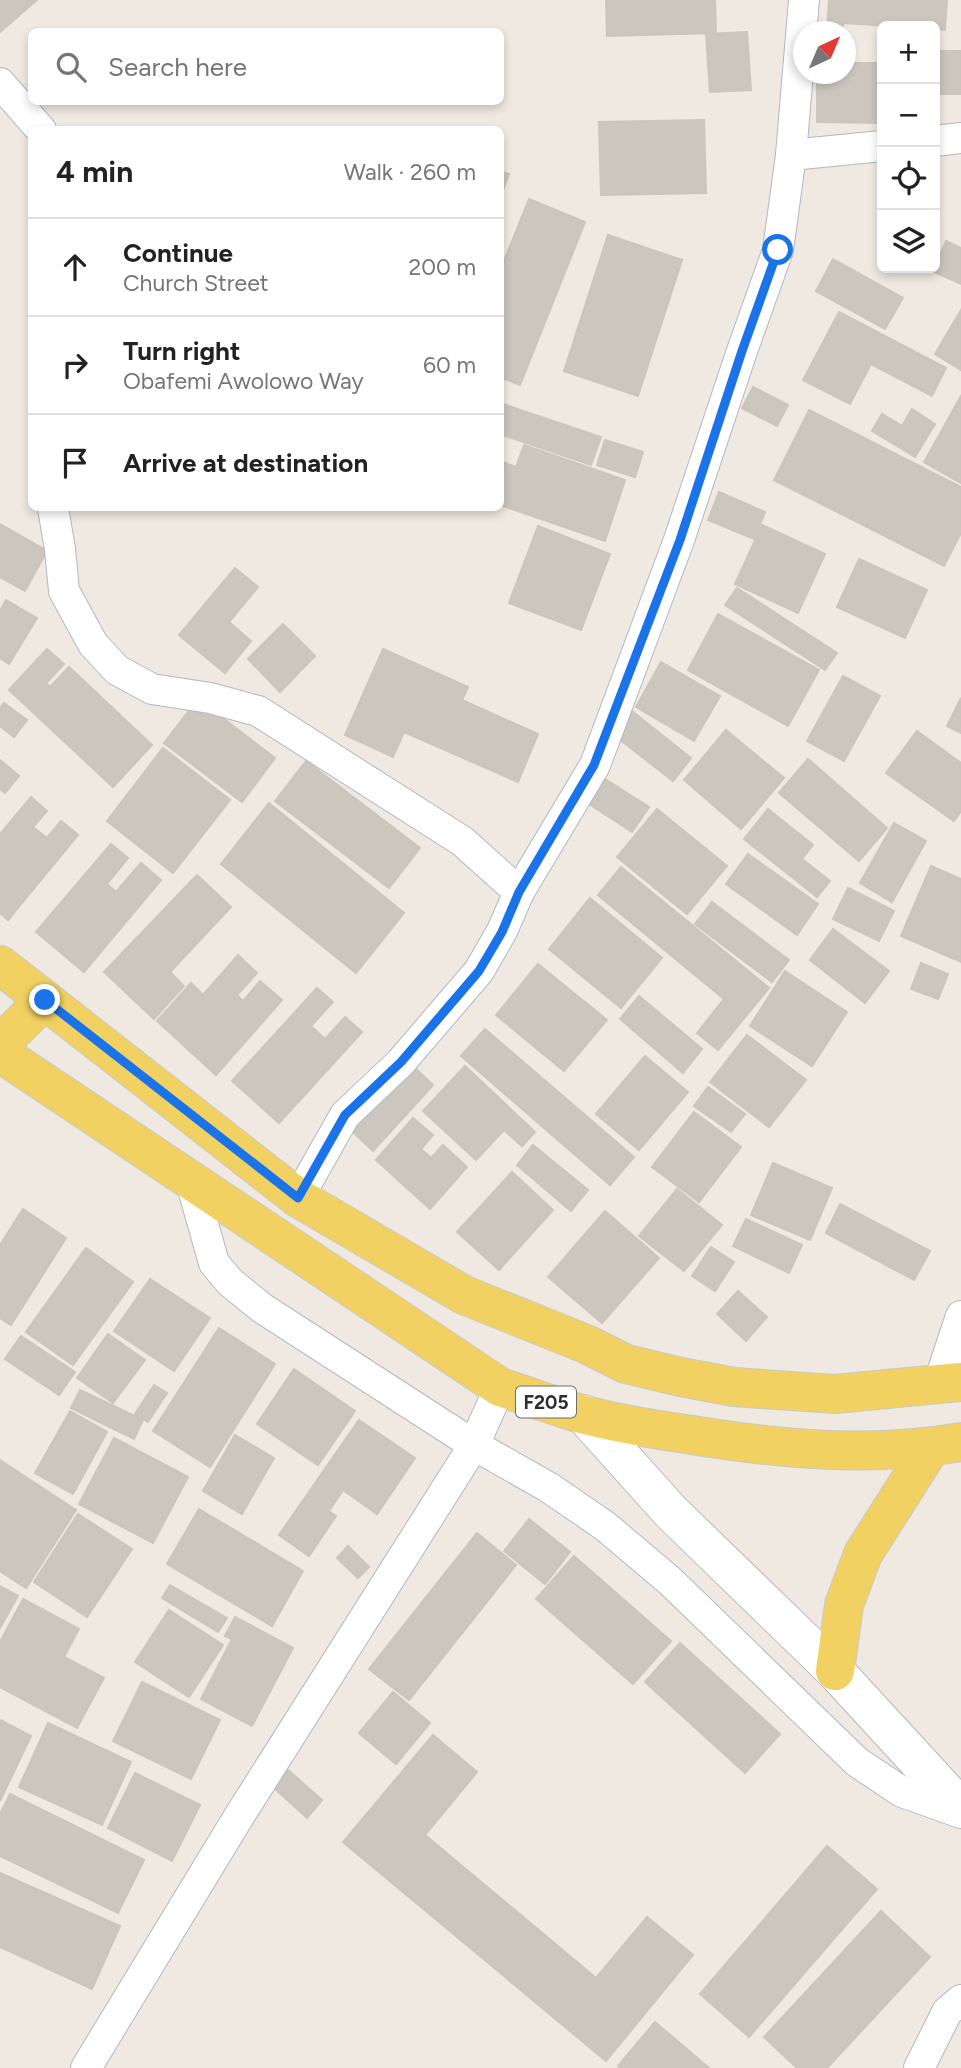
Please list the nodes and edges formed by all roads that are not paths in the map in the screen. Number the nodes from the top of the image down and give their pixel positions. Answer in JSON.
{"nodes":[{"id":1,"x":804,"y":0,"type":"edge"},
{"id":2,"x":0,"y":83,"type":"edge"},
{"id":3,"x":38,"y":126,"type":"edge"},
{"id":4,"x":961,"y":138,"type":"edge"},
{"id":5,"x":940,"y":140,"type":"edge"},
{"id":6,"x":877,"y":146,"type":"edge"},
{"id":7,"x":791,"y":155,"type":"junction"},
{"id":8,"x":54,"y":511,"type":"edge"},
{"id":9,"x":519,"y":892,"type":"junction"},
{"id":10,"x":0,"y":965,"type":"edge"},
{"id":11,"x":45,"y":1000,"type":"junction"},
{"id":12,"x":0,"y":1044,"type":"edge"},
{"id":13,"x":0,"y":1053,"type":"edge"},
{"id":14,"x":191,"y":1182,"type":"junction"},
{"id":15,"x":298,"y":1198,"type":"junction"},
{"id":16,"x":961,"y":1316,"type":"edge"},
{"id":17,"x":949,"y":1384,"type":"edge"},
{"id":18,"x":500,"y":1387,"type":"junction"},
{"id":19,"x":583,"y":1414,"type":"junction"},
{"id":20,"x":474,"y":1445,"type":"junction"},
{"id":21,"x":946,"y":1445,"type":"edge"},
{"id":22,"x":835,"y":1671,"type":"junction"},
{"id":23,"x":961,"y":1810,"type":"edge"},
{"id":24,"x":961,"y":2000,"type":"edge"},
{"id":25,"x":86,"y":2068,"type":"edge"},
{"id":26,"x":919,"y":2068,"type":"edge"}],
"edges":[{"from":1,"to":7,"type":"street"},
{"from":2,"to":3,"type":"street"},
{"from":4,"to":5,"type":"street"},
{"from":6,"to":7,"type":"street"},
{"from":7,"to":9,"type":"street"},
{"from":8,"to":9,"type":"street"},
{"from":9,"to":15,"type":"street"},
{"from":10,"to":11,"type":"main road"},
{"from":11,"to":12,"type":"main road"},
{"from":11,"to":15,"type":"main road"},
{"from":13,"to":14,"type":"main road","number":"F205"},
{"from":14,"to":18,"type":"main road","number":"F205"},
{"from":14,"to":20,"type":"street"},
{"from":15,"to":17,"type":"main road"},
{"from":16,"to":17,"type":"street"},
{"from":18,"to":19,"type":"main road","number":"F205"},
{"from":18,"to":20,"type":"street"},
{"from":19,"to":21,"type":"main road","number":"F205"},
{"from":19,"to":22,"type":"main road"},
{"from":20,"to":23,"type":"street"},
{"from":20,"to":25,"type":"street"},
{"from":21,"to":22,"type":"main road"},
{"from":22,"to":23,"type":"main road"},
{"from":24,"to":26,"type":"street"}]}
